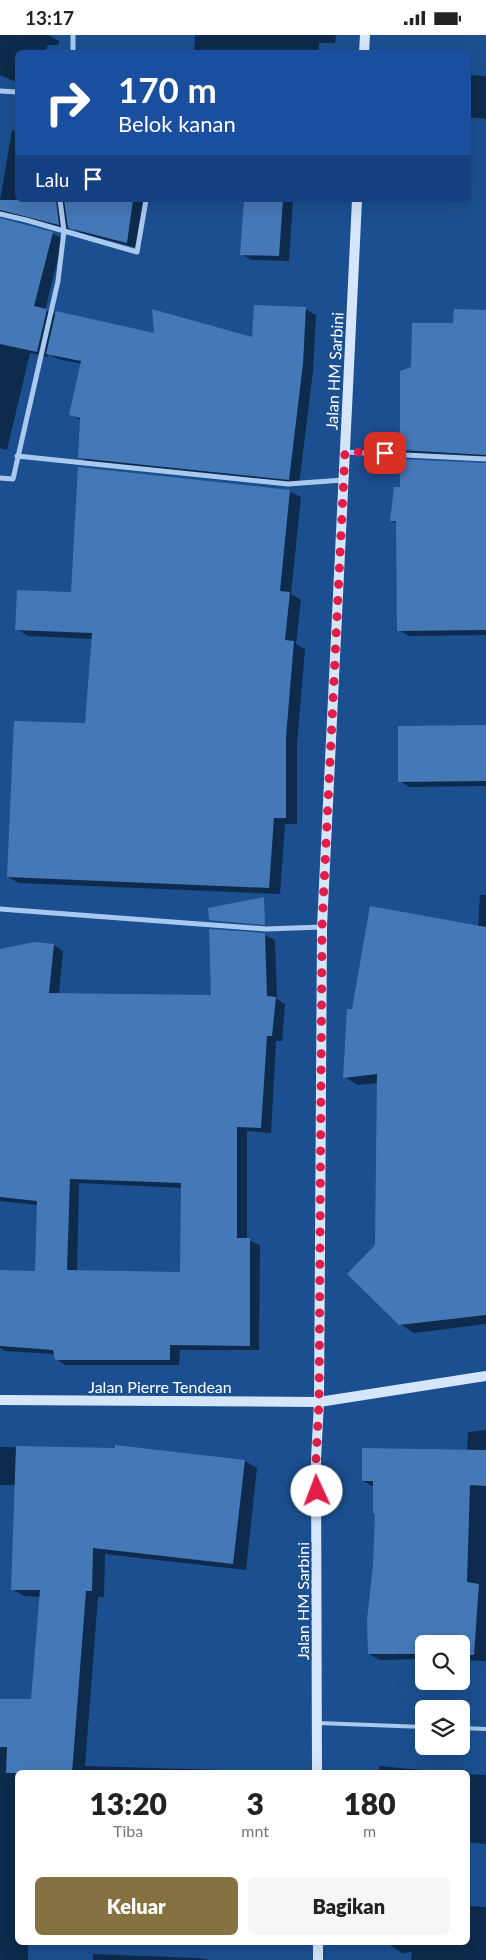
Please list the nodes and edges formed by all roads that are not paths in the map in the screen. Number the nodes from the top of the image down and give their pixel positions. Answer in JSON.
{"nodes":[{"id":1,"x":73,"y":35,"type":"edge"},
{"id":2,"x":365,"y":35,"type":"edge"},
{"id":3,"x":73,"y":50,"type":"edge"},
{"id":4,"x":364,"y":50,"type":"edge"},
{"id":5,"x":0,"y":91,"type":"edge"},
{"id":6,"x":15,"y":92,"type":"edge"},
{"id":7,"x":60,"y":202,"type":"edge"},
{"id":8,"x":146,"y":202,"type":"edge"},
{"id":9,"x":357,"y":202,"type":"edge"},
{"id":10,"x":0,"y":214,"type":"edge"},
{"id":11,"x":64,"y":231,"type":"junction"},
{"id":12,"x":345,"y":452,"type":"junction"},
{"id":13,"x":17,"y":456,"type":"junction"},
{"id":14,"x":486,"y":459,"type":"edge"},
{"id":15,"x":0,"y":477,"type":"edge"},
{"id":16,"x":343,"y":480,"type":"junction"},
{"id":17,"x":0,"y":909,"type":"edge"},
{"id":18,"x":322,"y":927,"type":"junction"},
{"id":19,"x":486,"y":1376,"type":"edge"},
{"id":20,"x":0,"y":1400,"type":"edge"},
{"id":21,"x":319,"y":1402,"type":"junction"},
{"id":22,"x":318,"y":1723,"type":"junction"},
{"id":23,"x":415,"y":1727,"type":"edge"},
{"id":24,"x":470,"y":1728,"type":"edge"},
{"id":25,"x":486,"y":1729,"type":"edge"},
{"id":26,"x":317,"y":1770,"type":"edge"},
{"id":27,"x":318,"y":1945,"type":"edge"},
{"id":28,"x":318,"y":1960,"type":"edge"}],
"edges":[{"from":1,"to":3,"type":"street"},
{"from":2,"to":4,"type":"main road"},
{"from":5,"to":6,"type":"street"},
{"from":7,"to":11,"type":"street"},
{"from":8,"to":11,"type":"street"},
{"from":9,"to":12,"type":"main road","name":"Jalan HM Sarbini"},
{"from":10,"to":11,"type":"street"},
{"from":11,"to":13,"type":"street"},
{"from":12,"to":14,"type":"street"},
{"from":12,"to":16,"type":"main road","name":"Jalan HM Sarbini"},
{"from":13,"to":15,"type":"street"},
{"from":13,"to":16,"type":"street"},
{"from":16,"to":18,"type":"main road","name":"Jalan HM Sarbini"},
{"from":17,"to":18,"type":"street"},
{"from":18,"to":21,"type":"main road","name":"Jalan HM Sarbini"},
{"from":19,"to":21,"type":"main road","name":"Jalan Pierre Tendean"},
{"from":20,"to":21,"type":"main road","name":"Jalan Pierre Tendean"},
{"from":21,"to":22,"type":"main road","name":"Jalan HM Sarbini"},
{"from":22,"to":23,"type":"lane"},
{"from":22,"to":26,"type":"main road","name":"Jalan HM Sarbini"},
{"from":24,"to":25,"type":"lane"},
{"from":27,"to":28,"type":"main road"}]}
